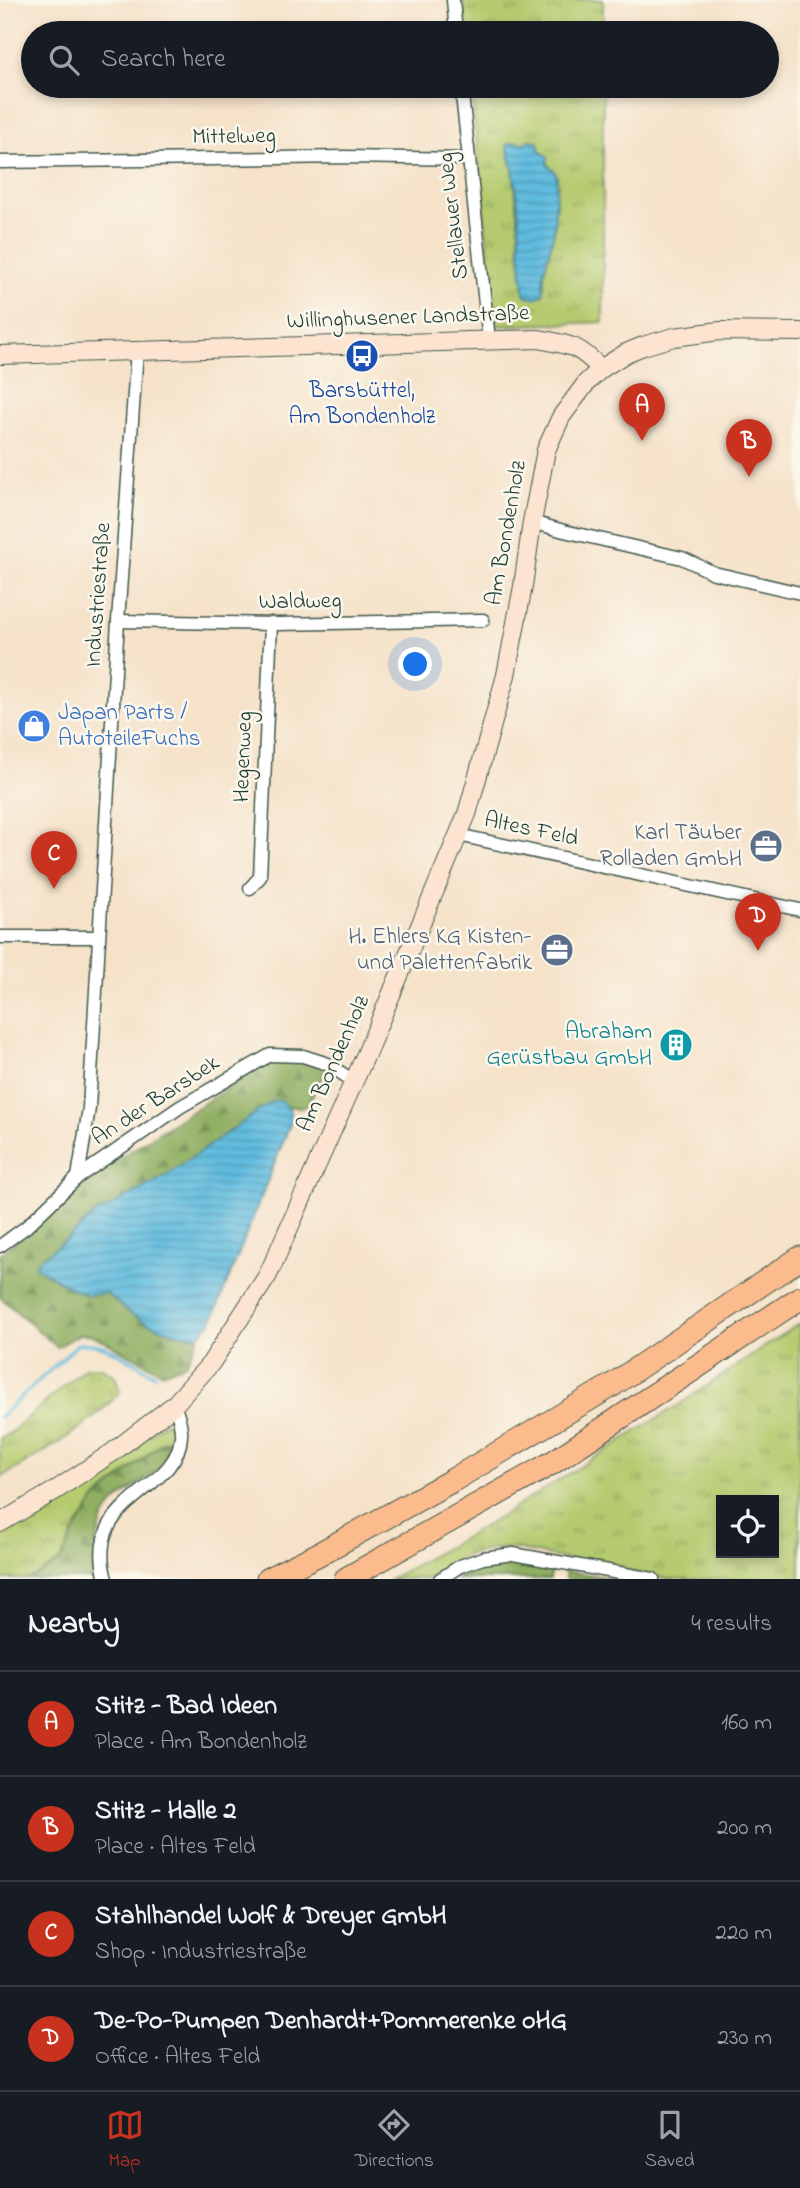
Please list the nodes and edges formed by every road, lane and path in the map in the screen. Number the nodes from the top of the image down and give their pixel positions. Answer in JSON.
{"nodes":[{"id":1,"x":453,"y":0,"type":"edge"},
{"id":2,"x":455,"y":21,"type":"edge"},
{"id":3,"x":462,"y":98,"type":"edge"},
{"id":4,"x":468,"y":159,"type":"junction"},
{"id":5,"x":0,"y":162,"type":"edge"},
{"id":6,"x":800,"y":332,"type":"edge"},
{"id":7,"x":489,"y":341,"type":"junction"},
{"id":8,"x":137,"y":350,"type":"junction"},
{"id":9,"x":0,"y":355,"type":"edge"},
{"id":10,"x":601,"y":369,"type":"junction"},
{"id":11,"x":532,"y":522,"type":"junction"},
{"id":12,"x":800,"y":593,"type":"edge"},
{"id":13,"x":483,"y":620,"type":"dead end"},
{"id":14,"x":118,"y":621,"type":"junction"},
{"id":15,"x":271,"y":623,"type":"junction"},
{"id":16,"x":458,"y":835,"type":"junction"},
{"id":17,"x":250,"y":888,"type":"dead end"},
{"id":18,"x":800,"y":910,"type":"edge"},
{"id":19,"x":0,"y":937,"type":"edge"},
{"id":20,"x":98,"y":937,"type":"junction"},
{"id":21,"x":353,"y":1081,"type":"junction"},
{"id":22,"x":78,"y":1177,"type":"junction"},
{"id":23,"x":0,"y":1246,"type":"edge"},
{"id":24,"x":800,"y":1258,"type":"edge"},
{"id":25,"x":800,"y":1298,"type":"edge"},
{"id":26,"x":174,"y":1405,"type":"junction"},
{"id":27,"x":0,"y":1523,"type":"edge"},
{"id":28,"x":106,"y":1579,"type":"edge"},
{"id":29,"x":268,"y":1579,"type":"edge"},
{"id":30,"x":346,"y":1579,"type":"edge"},
{"id":31,"x":440,"y":1579,"type":"edge"},
{"id":32,"x":653,"y":1579,"type":"edge"}],
"edges":[{"from":1,"to":2,"type":"street"},
{"from":3,"to":4,"type":"street","name":"Stellauer Weg"},
{"from":4,"to":5,"type":"street","name":"Mittelweg"},
{"from":4,"to":7,"type":"street","name":"Stellauer Weg"},
{"from":6,"to":10,"type":"main road"},
{"from":7,"to":8,"type":"main road","name":"Willinghusener Landstraße"},
{"from":7,"to":10,"type":"main road","name":"Willinghusener Landstraße"},
{"from":8,"to":9,"type":"main road","name":"Willinghusener Landstraße"},
{"from":8,"to":14,"type":"street","name":"Industriestraße"},
{"from":10,"to":11,"type":"main road","name":"Am Bondenholz"},
{"from":11,"to":12,"type":"street"},
{"from":11,"to":16,"type":"main road","name":"Am Bondenholz"},
{"from":13,"to":15,"type":"street","name":"Waldweg"},
{"from":14,"to":15,"type":"street","name":"Waldweg"},
{"from":14,"to":20,"type":"street","name":"Industriestraße"},
{"from":15,"to":17,"type":"street","name":"Hegenweg"},
{"from":16,"to":18,"type":"street","name":"Altes Feld"},
{"from":16,"to":21,"type":"main road","name":"Am Bondenholz"},
{"from":19,"to":20,"type":"street"},
{"from":20,"to":22,"type":"street","name":"Industriestraße"},
{"from":21,"to":22,"type":"street","name":"An der Barsbek"},
{"from":21,"to":26,"type":"main road","name":"Am Bondenholz"},
{"from":22,"to":23,"type":"street","name":"An der Barsbek"},
{"from":24,"to":29,"type":"highway"},
{"from":25,"to":30,"type":"highway"},
{"from":26,"to":27,"type":"main road","name":"Am Bondenholz"},
{"from":26,"to":28,"type":"street"},
{"from":31,"to":32,"type":"street"}]}
